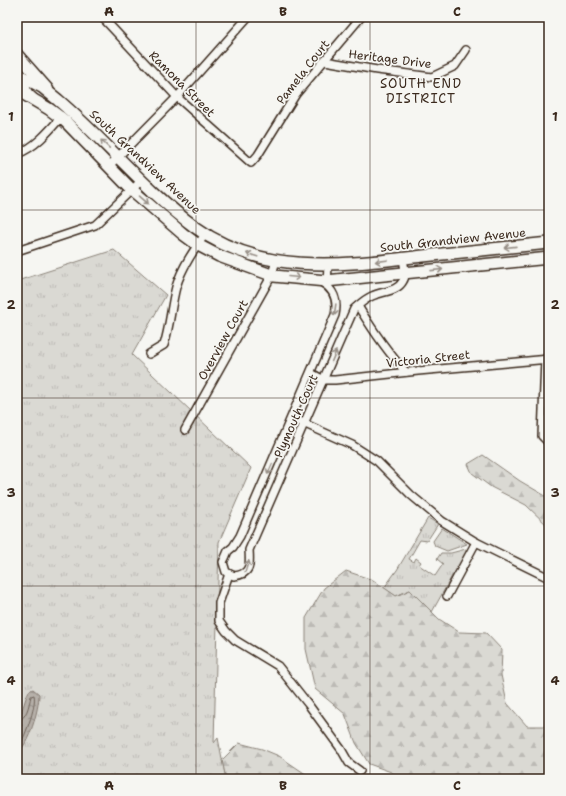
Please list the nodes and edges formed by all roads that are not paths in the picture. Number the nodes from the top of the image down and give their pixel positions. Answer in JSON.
{"nodes":[{"id":1,"x":102,"y":17,"type":"edge"},
{"id":2,"x":248,"y":17,"type":"edge"},
{"id":3,"x":361,"y":17,"type":"edge"},
{"id":4,"x":466,"y":50,"type":"dead end"},
{"id":5,"x":17,"y":54,"type":"edge"},
{"id":6,"x":325,"y":61,"type":"junction"},
{"id":7,"x":18,"y":73,"type":"edge"},
{"id":8,"x":17,"y":90,"type":"edge"},
{"id":9,"x":177,"y":96,"type":"junction"},
{"id":10,"x":57,"y":98,"type":"junction"},
{"id":11,"x":33,"y":99,"type":"junction"},
{"id":12,"x":69,"y":108,"type":"junction"},
{"id":13,"x":60,"y":118,"type":"junction"},
{"id":14,"x":17,"y":154,"type":"edge"},
{"id":15,"x":119,"y":156,"type":"junction"},
{"id":16,"x":251,"y":163,"type":"joint"},
{"id":17,"x":109,"y":166,"type":"junction"},
{"id":18,"x":142,"y":180,"type":"junction"},
{"id":19,"x":132,"y":190,"type":"junction"},
{"id":20,"x":206,"y":233,"type":"junction"},
{"id":21,"x":549,"y":243,"type":"edge"},
{"id":22,"x":198,"y":245,"type":"junction"},
{"id":23,"x":17,"y":251,"type":"edge"},
{"id":24,"x":403,"y":258,"type":"junction"},
{"id":25,"x":549,"y":258,"type":"edge"},
{"id":26,"x":276,"y":260,"type":"junction"},
{"id":27,"x":328,"y":265,"type":"junction"},
{"id":28,"x":272,"y":275,"type":"junction"},
{"id":29,"x":404,"y":275,"type":"junction"},
{"id":30,"x":324,"y":282,"type":"junction"},
{"id":31,"x":358,"y":306,"type":"junction"},
{"id":32,"x":329,"y":330,"type":"junction"},
{"id":33,"x":343,"y":336,"type":"junction"},
{"id":34,"x":149,"y":354,"type":"dead end"},
{"id":35,"x":547,"y":359,"type":"edge"},
{"id":36,"x":406,"y":372,"type":"junction"},
{"id":37,"x":311,"y":373,"type":"junction"},
{"id":38,"x":324,"y":380,"type":"junction"},
{"id":39,"x":335,"y":380,"type":"junction"},
{"id":40,"x":318,"y":394,"type":"junction"},
{"id":41,"x":292,"y":418,"type":"junction"},
{"id":42,"x":304,"y":424,"type":"junction"},
{"id":43,"x":186,"y":430,"type":"dead end"},
{"id":44,"x":549,"y":443,"type":"edge"},
{"id":45,"x":476,"y":542,"type":"junction"},
{"id":46,"x":229,"y":574,"type":"junction"},
{"id":47,"x":549,"y":578,"type":"edge"},
{"id":48,"x":447,"y":596,"type":"dead end"},
{"id":49,"x":360,"y":771,"type":"dead end"}],
"edges":[{"from":1,"to":9,"type":"street","name":"Ramona Street"},
{"from":2,"to":9,"type":"street"},
{"from":3,"to":6,"type":"street","name":"Pamela Court"},
{"from":4,"to":6,"type":"street","name":"Heritage Drive"},
{"from":5,"to":10,"type":"main road"},
{"from":6,"to":16,"type":"street","name":"Pamela Court"},
{"from":7,"to":10,"type":"main road","name":"South Grandview Avenue"},
{"from":7,"to":11,"type":"main road"},
{"from":8,"to":11,"type":"main road"},
{"from":9,"to":15,"type":"street"},
{"from":9,"to":16,"type":"street","name":"Ramona Street"},
{"from":10,"to":12,"type":"main road","name":"South Grandview Avenue"},
{"from":11,"to":13,"type":"main road"},
{"from":12,"to":13,"type":"street"},
{"from":15,"to":12,"type":"main road","name":"South Grandview Avenue","one_way":true},
{"from":13,"to":14,"type":"street"},
{"from":13,"to":17,"type":"main road"},
{"from":15,"to":17,"type":"street"},
{"from":15,"to":18,"type":"main road","name":"South Grandview Avenue"},
{"from":17,"to":19,"type":"main road"},
{"from":18,"to":19,"type":"street"},
{"from":18,"to":20,"type":"main road","name":"South Grandview Avenue"},
{"from":19,"to":22,"type":"main road","one_way":true},
{"from":19,"to":23,"type":"street"},
{"from":20,"to":22,"type":"street"},
{"from":26,"to":20,"type":"main road","name":"South Grandview Avenue","one_way":true},
{"from":21,"to":24,"type":"main road","name":"South Grandview Avenue","one_way":true},
{"from":22,"to":28,"type":"main road"},
{"from":22,"to":34,"type":"street"},
{"from":24,"to":27,"type":"main road","name":"South Grandview Avenue","one_way":true},
{"from":24,"to":29,"type":"street"},
{"from":29,"to":25,"type":"main road","one_way":true},
{"from":26,"to":27,"type":"main road","name":"South Grandview Avenue"},
{"from":26,"to":28,"type":"street","name":"Overview Court"},
{"from":27,"to":30,"type":"street"},
{"from":28,"to":30,"type":"main road","one_way":true},
{"from":28,"to":43,"type":"street","name":"Overview Court"},
{"from":29,"to":30,"type":"main road"},
{"from":29,"to":31,"type":"street","name":"Plymouth Court"},
{"from":30,"to":32,"type":"street","name":"Plymouth Court","one_way":true},
{"from":31,"to":33,"type":"street","name":"Plymouth Court"},
{"from":31,"to":36,"type":"street"},
{"from":32,"to":33,"type":"street"},
{"from":32,"to":37,"type":"street","name":"Plymouth Court"},
{"from":38,"to":33,"type":"street","name":"Plymouth Court","one_way":true},
{"from":35,"to":36,"type":"street","name":"Victoria Street"},
{"from":35,"to":44,"type":"street"},
{"from":36,"to":39,"type":"street","name":"Victoria Street"},
{"from":37,"to":38,"type":"street","name":"Victoria Street"},
{"from":37,"to":41,"type":"street","name":"Plymouth Court"},
{"from":38,"to":39,"type":"street","name":"Victoria Street"},
{"from":38,"to":40,"type":"street","name":"Plymouth Court"},
{"from":39,"to":40,"type":"street"},
{"from":40,"to":42,"type":"street","name":"Plymouth Court"},
{"from":41,"to":42,"type":"street"},
{"from":41,"to":46,"type":"street","name":"Plymouth Court","one_way":true},
{"from":42,"to":45,"type":"street"},
{"from":46,"to":42,"type":"street","name":"Plymouth Court","one_way":true},
{"from":45,"to":47,"type":"street"},
{"from":45,"to":48,"type":"street"},
{"from":46,"to":49,"type":"street"}]}
